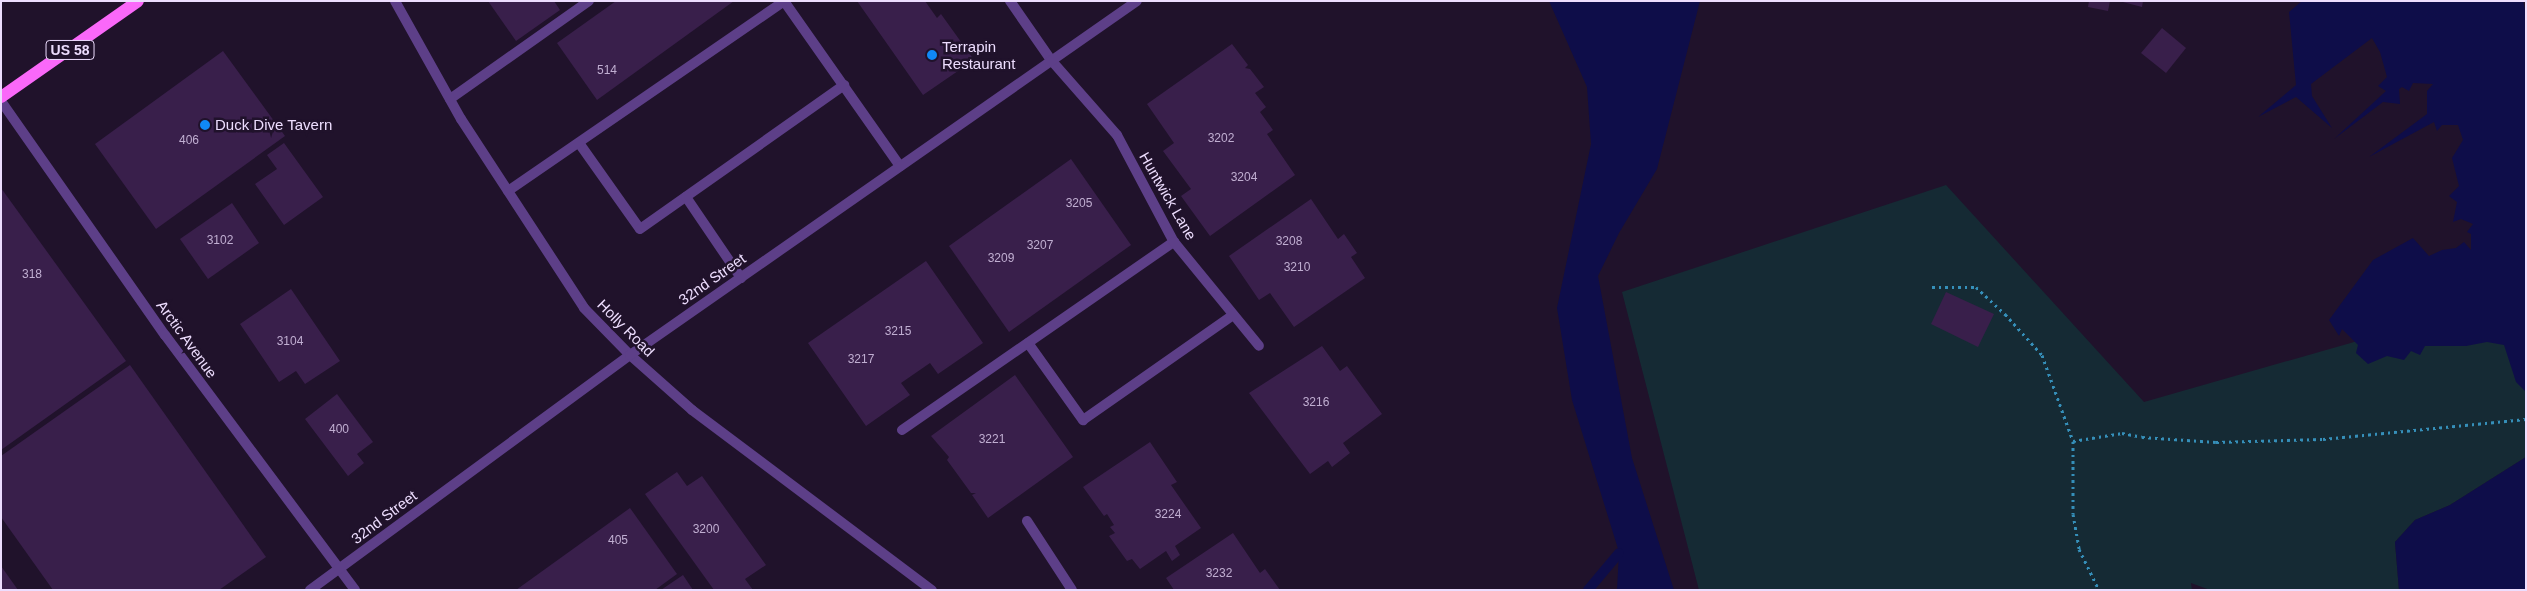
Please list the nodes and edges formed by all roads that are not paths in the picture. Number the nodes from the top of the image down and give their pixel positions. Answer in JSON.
{"nodes":[{"id":1,"x":138,"y":1,"type":"edge"},
{"id":2,"x":395,"y":1,"type":"edge"},
{"id":3,"x":589,"y":1,"type":"edge"},
{"id":4,"x":1010,"y":1,"type":"edge"},
{"id":5,"x":1138,"y":1,"type":"edge"},
{"id":6,"x":1051,"y":60,"type":"junction"},
{"id":7,"x":844,"y":85,"type":"junction"},
{"id":8,"x":1,"y":97,"type":"edge"},
{"id":9,"x":450,"y":99,"type":"junction"},
{"id":10,"x":1,"y":101,"type":"edge"},
{"id":11,"x":579,"y":143,"type":"junction"},
{"id":12,"x":900,"y":166,"type":"junction"},
{"id":13,"x":508,"y":191,"type":"junction"},
{"id":14,"x":686,"y":197,"type":"junction"},
{"id":15,"x":1174,"y":242,"type":"junction"},
{"id":16,"x":741,"y":278,"type":"junction"},
{"id":17,"x":1233,"y":315,"type":"junction"},
{"id":18,"x":1028,"y":343,"type":"junction"},
{"id":19,"x":1259,"y":346,"type":"dead end"},
{"id":20,"x":630,"y":355,"type":"junction"},
{"id":21,"x":902,"y":430,"type":"dead end"},
{"id":22,"x":1027,"y":521,"type":"dead end"},
{"id":23,"x":340,"y":569,"type":"junction"},
{"id":24,"x":310,"y":590,"type":"edge"},
{"id":25,"x":355,"y":590,"type":"edge"},
{"id":26,"x":932,"y":590,"type":"edge"},
{"id":27,"x":1072,"y":590,"type":"edge"}],
"edges":[{"from":1,"to":8,"type":"main road","number":"US 58"},
{"from":2,"to":9,"type":"street","name":"Holly Road"},
{"from":3,"to":9,"type":"street"},
{"from":4,"to":6,"type":"street","name":"Huntwick Lane"},
{"from":5,"to":6,"type":"street","name":"32nd Street"},
{"from":6,"to":12,"type":"street","name":"32nd Street"},
{"from":6,"to":15,"type":"street","name":"Huntwick Lane"},
{"from":7,"to":11,"type":"street"},
{"from":7,"to":12,"type":"street"},
{"from":7,"to":14,"type":"street"},
{"from":9,"to":13,"type":"street","name":"Holly Road"},
{"from":10,"to":23,"type":"street","name":"Arctic Avenue"},
{"from":11,"to":13,"type":"street"},
{"from":11,"to":14,"type":"street"},
{"from":12,"to":16,"type":"street","name":"32nd Street"},
{"from":13,"to":20,"type":"street","name":"Holly Road"},
{"from":14,"to":16,"type":"street"},
{"from":15,"to":17,"type":"street","name":"Huntwick Lane"},
{"from":15,"to":18,"type":"street"},
{"from":16,"to":20,"type":"street","name":"32nd Street"},
{"from":17,"to":18,"type":"street"},
{"from":17,"to":19,"type":"street","name":"Huntwick Lane"},
{"from":18,"to":21,"type":"street"},
{"from":20,"to":23,"type":"street","name":"32nd Street"},
{"from":20,"to":26,"type":"street","name":"Holly Road"},
{"from":22,"to":27,"type":"street"},
{"from":23,"to":24,"type":"street","name":"32nd Street"},
{"from":23,"to":25,"type":"street","name":"Arctic Avenue"}]}
